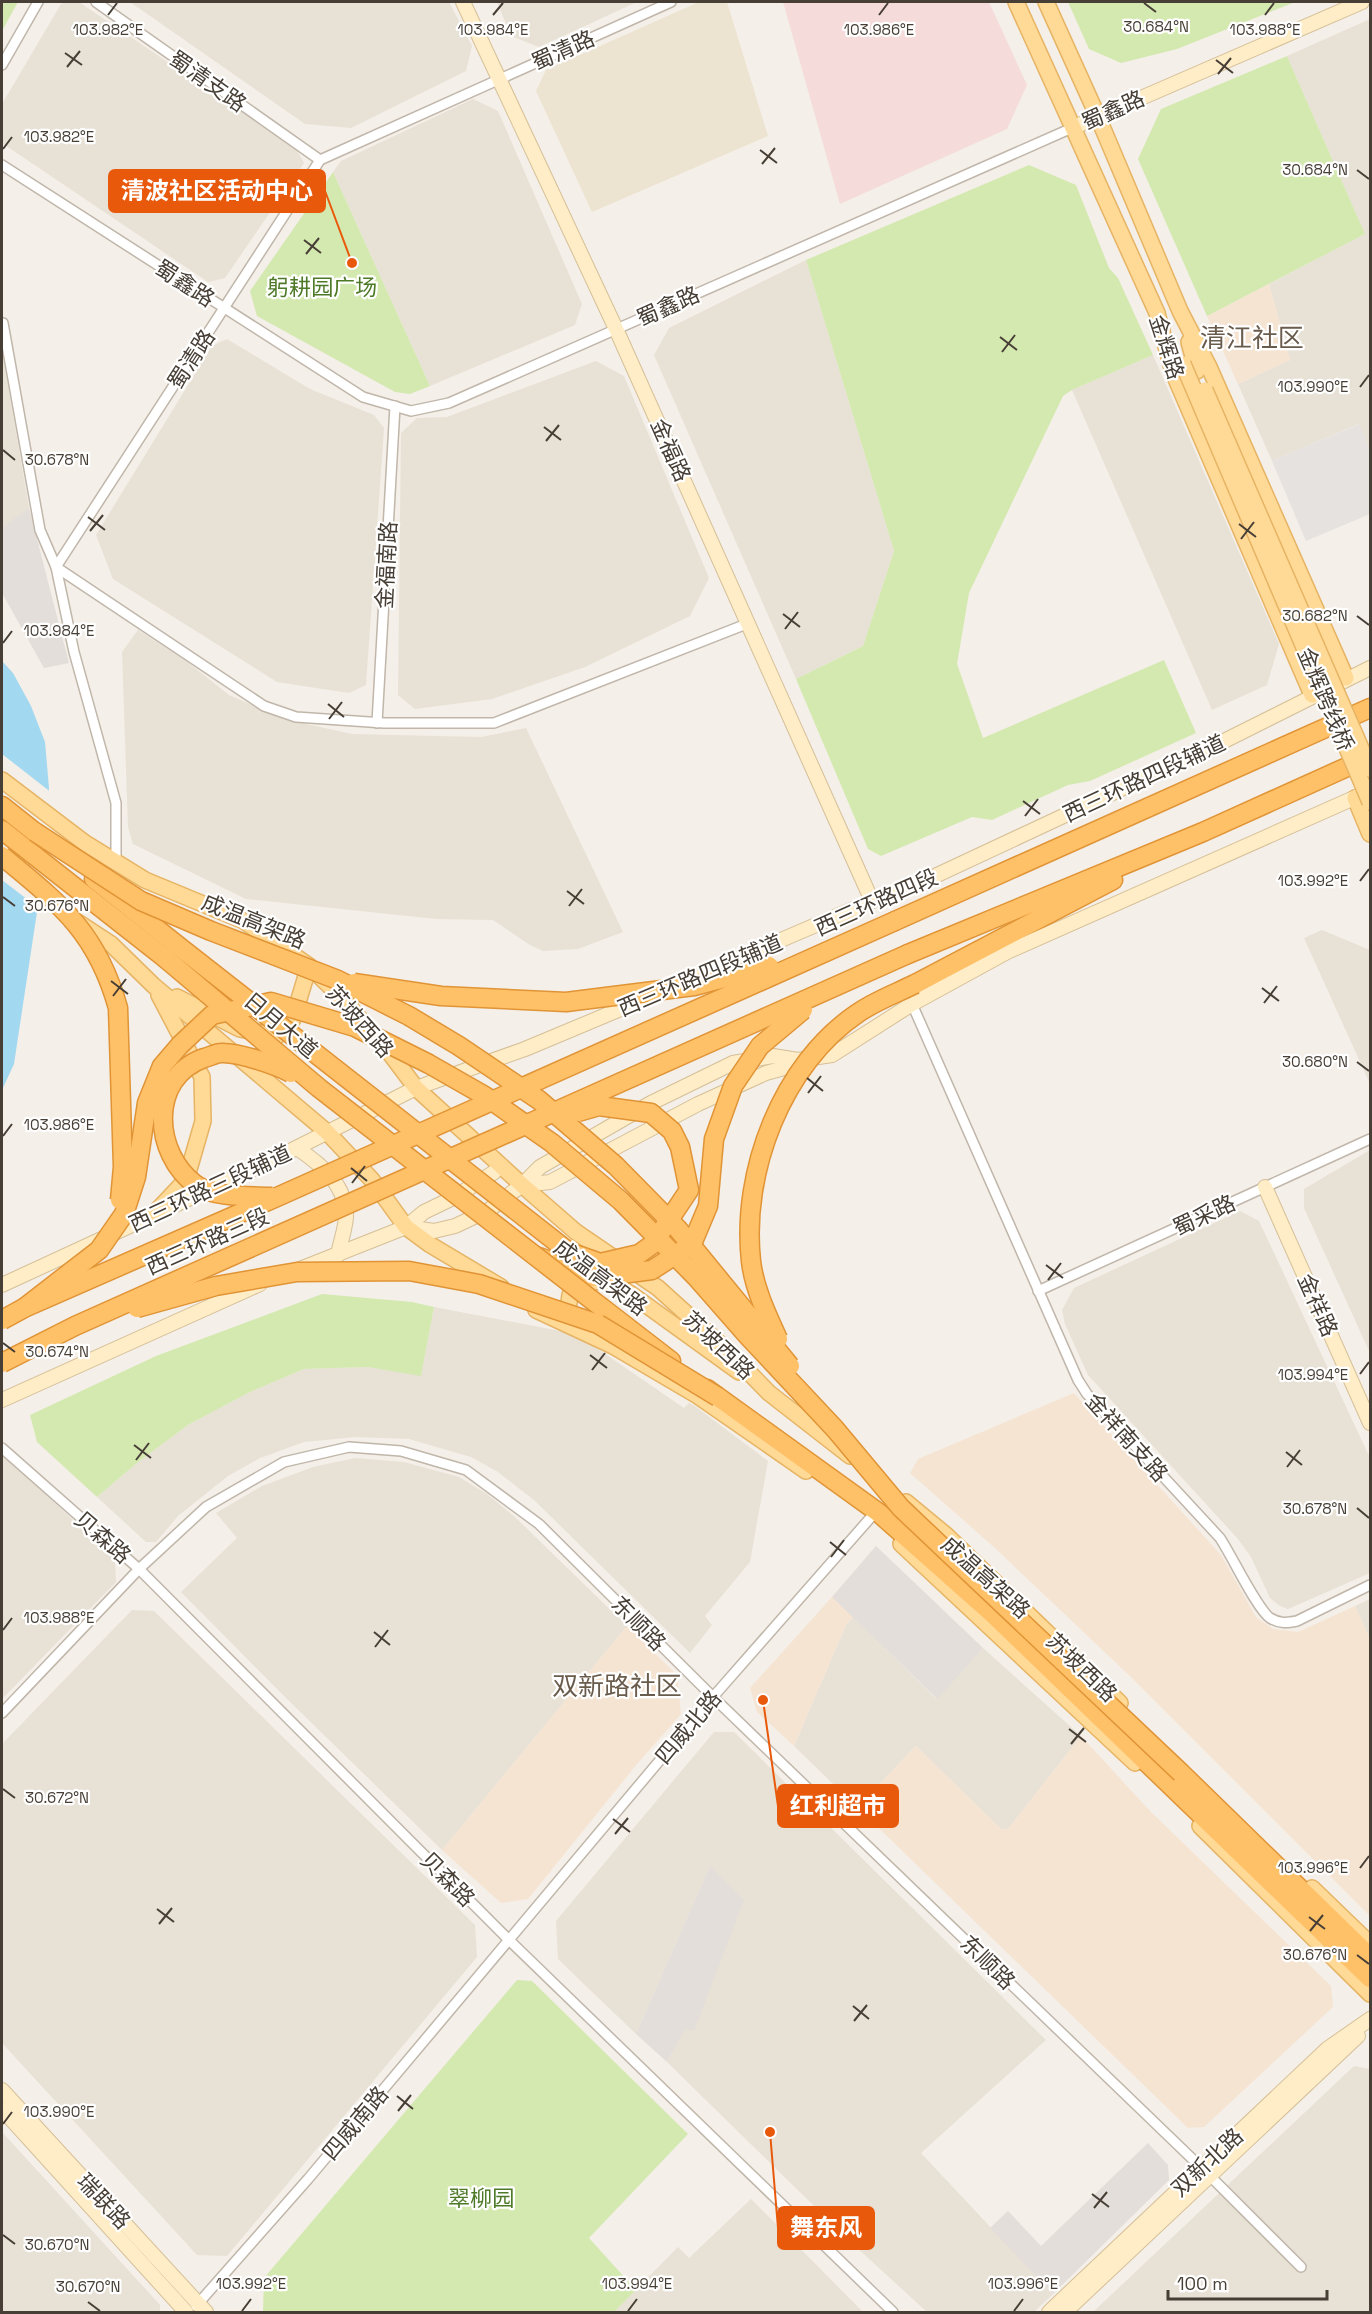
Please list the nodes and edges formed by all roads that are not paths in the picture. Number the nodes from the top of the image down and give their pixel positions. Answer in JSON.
{"nodes":[{"id":1,"x":38,"y":2,"type":"edge"},
{"id":2,"x":96,"y":2,"type":"edge"},
{"id":3,"x":463,"y":2,"type":"edge"},
{"id":4,"x":671,"y":2,"type":"edge"},
{"id":5,"x":1016,"y":2,"type":"edge"},
{"id":6,"x":1046,"y":2,"type":"edge"},
{"id":7,"x":1362,"y":2,"type":"edge"},
{"id":8,"x":1346,"y":5,"type":"edge"},
{"id":9,"x":2,"y":65,"type":"edge"},
{"id":10,"x":499,"y":78,"type":"junction"},
{"id":11,"x":1098,"y":117,"type":"junction"},
{"id":12,"x":1072,"y":128,"type":"junction"},
{"id":13,"x":320,"y":160,"type":"junction"},
{"id":14,"x":2,"y":165,"type":"edge"},
{"id":15,"x":224,"y":308,"type":"junction"},
{"id":16,"x":1180,"y":311,"type":"junction"},
{"id":17,"x":1157,"y":314,"type":"junction"},
{"id":18,"x":3,"y":323,"type":"dead end"},
{"id":19,"x":616,"y":329,"type":"junction"},
{"id":20,"x":1190,"y":368,"type":"junction"},
{"id":21,"x":395,"y":406,"type":"junction"},
{"id":22,"x":56,"y":567,"type":"junction"},
{"id":23,"x":749,"y":623,"type":"junction"},
{"id":24,"x":1371,"y":668,"type":"edge"},
{"id":25,"x":1347,"y":678,"type":"junction"},
{"id":26,"x":1312,"y":695,"type":"junction"},
{"id":27,"x":1371,"y":708,"type":"edge"},
{"id":28,"x":377,"y":723,"type":"junction"},
{"id":29,"x":1371,"y":756,"type":"edge"},
{"id":30,"x":1371,"y":769,"type":"edge"},
{"id":31,"x":2,"y":780,"type":"edge"},
{"id":32,"x":1371,"y":791,"type":"edge"},
{"id":33,"x":1355,"y":798,"type":"junction"},
{"id":34,"x":1371,"y":802,"type":"edge"},
{"id":35,"x":2,"y":806,"type":"edge"},
{"id":36,"x":2,"y":830,"type":"edge"},
{"id":37,"x":35,"y":832,"type":"junction"},
{"id":38,"x":1203,"y":832,"type":"junction"},
{"id":39,"x":1371,"y":834,"type":"edge"},
{"id":40,"x":2,"y":856,"type":"edge"},
{"id":41,"x":116,"y":862,"type":"junction"},
{"id":42,"x":2,"y":866,"type":"edge"},
{"id":43,"x":872,"y":901,"type":"junction"},
{"id":44,"x":820,"y":953,"type":"junction"},
{"id":45,"x":309,"y":966,"type":"junction"},
{"id":46,"x":338,"y":980,"type":"junction"},
{"id":47,"x":153,"y":985,"type":"junction"},
{"id":48,"x":820,"y":995,"type":"junction"},
{"id":49,"x":912,"y":1005,"type":"junction"},
{"id":50,"x":820,"y":1057,"type":"junction"},
{"id":51,"x":319,"y":1088,"type":"junction"},
{"id":52,"x":416,"y":1089,"type":"junction"},
{"id":53,"x":327,"y":1132,"type":"junction"},
{"id":54,"x":505,"y":1134,"type":"junction"},
{"id":55,"x":1371,"y":1139,"type":"edge"},
{"id":56,"x":402,"y":1141,"type":"joint"},
{"id":57,"x":297,"y":1148,"type":"junction"},
{"id":58,"x":501,"y":1165,"type":"junction"},
{"id":59,"x":522,"y":1185,"type":"junction"},
{"id":60,"x":1265,"y":1187,"type":"junction"},
{"id":61,"x":277,"y":1197,"type":"junction"},
{"id":62,"x":151,"y":1216,"type":"junction"},
{"id":63,"x":406,"y":1227,"type":"junction"},
{"id":64,"x":101,"y":1247,"type":"junction"},
{"id":65,"x":338,"y":1254,"type":"junction"},
{"id":66,"x":532,"y":1254,"type":"junction"},
{"id":67,"x":2,"y":1285,"type":"edge"},
{"id":68,"x":1038,"y":1291,"type":"junction"},
{"id":69,"x":24,"y":1308,"type":"junction"},
{"id":70,"x":2,"y":1320,"type":"edge"},
{"id":71,"x":75,"y":1326,"type":"junction"},
{"id":72,"x":576,"y":1329,"type":"junction"},
{"id":73,"x":788,"y":1362,"type":"junction"},
{"id":74,"x":2,"y":1363,"type":"edge"},
{"id":75,"x":769,"y":1393,"type":"junction"},
{"id":76,"x":718,"y":1397,"type":"junction"},
{"id":77,"x":2,"y":1400,"type":"edge"},
{"id":78,"x":1370,"y":1420,"type":"edge"},
{"id":79,"x":835,"y":1428,"type":"junction"},
{"id":80,"x":2,"y":1448,"type":"edge"},
{"id":81,"x":872,"y":1516,"type":"junction"},
{"id":82,"x":139,"y":1569,"type":"junction"},
{"id":83,"x":1371,"y":1585,"type":"edge"},
{"id":84,"x":713,"y":1697,"type":"junction"},
{"id":85,"x":2,"y":1713,"type":"edge"},
{"id":86,"x":509,"y":1940,"type":"junction"},
{"id":87,"x":1371,"y":1944,"type":"edge"},
{"id":88,"x":1371,"y":1957,"type":"edge"},
{"id":89,"x":1371,"y":1978,"type":"edge"},
{"id":90,"x":1371,"y":1994,"type":"edge"},
{"id":91,"x":1371,"y":2021,"type":"edge"},
{"id":92,"x":2,"y":2090,"type":"edge"},
{"id":93,"x":2,"y":2109,"type":"edge"},
{"id":94,"x":1205,"y":2171,"type":"junction"},
{"id":95,"x":1301,"y":2267,"type":"dead end"},
{"id":96,"x":195,"y":2310,"type":"edge"},
{"id":97,"x":892,"y":2313,"type":"edge"},
{"id":98,"x":1048,"y":2313,"type":"edge"},
{"id":99,"x":1065,"y":2313,"type":"edge"}],
"edges":[{"from":1,"to":9,"type":"street"},
{"from":2,"to":13,"type":"street","name":"蜀清支路"},
{"from":3,"to":10,"type":"main road","name":"金福路"},
{"from":4,"to":10,"type":"street","name":"蜀清路"},
{"from":5,"to":12,"type":"main road","name":"金辉路"},
{"from":6,"to":11,"type":"main road","name":"金辉路"},
{"from":7,"to":8,"type":"main road","name":"蜀鑫路"},
{"from":8,"to":11,"type":"main road","name":"蜀鑫路"},
{"from":10,"to":13,"type":"street","name":"蜀清路"},
{"from":10,"to":19,"type":"main road","name":"金福路"},
{"from":11,"to":12,"type":"main road","name":"蜀鑫路"},
{"from":11,"to":16,"type":"main road","name":"金辉路"},
{"from":12,"to":17,"type":"main road","name":"金辉路"},
{"from":12,"to":19,"type":"street","name":"蜀鑫路"},
{"from":13,"to":15,"type":"street","name":"蜀清路"},
{"from":14,"to":15,"type":"street","name":"蜀鑫路"},
{"from":15,"to":21,"type":"street","name":"蜀鑫路"},
{"from":15,"to":22,"type":"street","name":"蜀清路"},
{"from":16,"to":20,"type":"main road"},
{"from":16,"to":25,"type":"main road","name":"金辉路"},
{"from":17,"to":20,"type":"main road"},
{"from":17,"to":26,"type":"main road","name":"金辉路"},
{"from":18,"to":22,"type":"street"},
{"from":19,"to":21,"type":"street","name":"蜀鑫路"},
{"from":19,"to":23,"type":"main road","name":"金福路"},
{"from":20,"to":30,"type":"main road","name":"金辉跨线桥","bridge":true},
{"from":20,"to":34,"type":"main road","name":"金辉跨线桥","bridge":true},
{"from":21,"to":28,"type":"street","name":"金福南路"},
{"from":22,"to":28,"type":"street"},
{"from":22,"to":41,"type":"street"},
{"from":23,"to":28,"type":"street"},
{"from":23,"to":43,"type":"main road","name":"金福路"},
{"from":24,"to":25,"type":"main road","name":"西三环路四段辅道"},
{"from":25,"to":26,"type":"main road","name":"西三环路四段辅道"},
{"from":26,"to":43,"type":"main road","name":"西三环路四段辅道"},
{"from":27,"to":44,"type":"highway","name":"西三环路四段","bridge":true},
{"from":29,"to":38,"type":"highway"},
{"from":31,"to":41,"type":"main road","name":"苏坡西路"},
{"from":32,"to":33,"type":"main road"},
{"from":33,"to":39,"type":"main road"},
{"from":33,"to":49,"type":"main road"},
{"from":35,"to":37,"type":"highway"},
{"from":36,"to":51,"type":"highway","name":"日月大道","bridge":true},
{"from":37,"to":46,"type":"highway","name":"成温高架路","bridge":true},
{"from":37,"to":54,"type":"highway","bridge":true},
{"from":38,"to":48,"type":"highway","bridge":true},
{"from":38,"to":73,"type":"highway","bridge":true},
{"from":40,"to":64,"type":"highway","bridge":true},
{"from":41,"to":45,"type":"main road","name":"苏坡西路"},
{"from":42,"to":47,"type":"main road","name":"苏坡西路"},
{"from":43,"to":52,"type":"main road","name":"西三环路四段辅道"},
{"from":44,"to":46,"type":"highway","bridge":true},
{"from":44,"to":56,"type":"highway","name":"西三环路四段","bridge":true},
{"from":45,"to":47,"type":"main road"},
{"from":45,"to":52,"type":"main road","name":"苏坡西路"},
{"from":46,"to":73,"type":"highway","name":"成温高架路","bridge":true},
{"from":47,"to":53,"type":"main road","name":"苏坡西路"},
{"from":47,"to":62,"type":"main road"},
{"from":48,"to":54,"type":"highway","bridge":true},
{"from":48,"to":66,"type":"highway","bridge":true},
{"from":49,"to":50,"type":"main road"},
{"from":49,"to":68,"type":"street","name":"金祥南支路"},
{"from":50,"to":59,"type":"main road"},
{"from":50,"to":59,"type":"main road"},
{"from":51,"to":61,"type":"highway","bridge":true},
{"from":51,"to":66,"type":"highway","name":"日月大道","bridge":true},
{"from":52,"to":53,"type":"main road","name":"西三环路三段辅道"},
{"from":52,"to":58,"type":"main road","name":"苏坡西路"},
{"from":53,"to":57,"type":"main road","name":"西三环路三段辅道"},
{"from":53,"to":63,"type":"main road","name":"苏坡西路"},
{"from":54,"to":71,"type":"highway","name":"西三环路三段","bridge":true},
{"from":55,"to":60,"type":"street","name":"蜀采路"},
{"from":56,"to":61,"type":"highway","name":"西三环路三段","bridge":true},
{"from":57,"to":62,"type":"main road","name":"西三环路三段辅道"},
{"from":57,"to":65,"type":"main road"},
{"from":58,"to":59,"type":"main road","name":"苏坡西路"},
{"from":58,"to":63,"type":"main road"},
{"from":59,"to":63,"type":"main road"},
{"from":59,"to":75,"type":"main road","name":"苏坡西路"},
{"from":60,"to":68,"type":"street","name":"蜀采路"},
{"from":60,"to":78,"type":"main road","name":"金祥路"},
{"from":61,"to":69,"type":"highway","name":"西三环路三段","bridge":true},
{"from":62,"to":67,"type":"main road","name":"西三环路三段辅道"},
{"from":63,"to":65,"type":"main road"},
{"from":63,"to":72,"type":"main road","name":"苏坡西路"},
{"from":64,"to":69,"type":"highway","bridge":true},
{"from":64,"to":79,"type":"highway","bridge":true},
{"from":65,"to":77,"type":"main road"},
{"from":66,"to":76,"type":"highway","name":"成温高架路","bridge":true},
{"from":68,"to":83,"type":"street","name":"金祥南支路"},
{"from":69,"to":70,"type":"highway","name":"西三环路三段","bridge":true},
{"from":71,"to":74,"type":"highway","name":"西三环路三段","bridge":true},
{"from":71,"to":76,"type":"highway","bridge":true},
{"from":72,"to":75,"type":"main road"},
{"from":72,"to":81,"type":"main road","name":"苏坡西路"},
{"from":73,"to":79,"type":"highway","name":"成温高架路","bridge":true},
{"from":75,"to":87,"type":"main road","name":"苏坡西路"},
{"from":76,"to":89,"type":"highway","name":"成温高架路"},
{"from":79,"to":88,"type":"highway","bridge":true},
{"from":80,"to":82,"type":"street","name":"贝森路"},
{"from":81,"to":84,"type":"street","name":"四威北路"},
{"from":81,"to":90,"type":"main road","name":"苏坡西路"},
{"from":82,"to":84,"type":"street","name":"东顺路"},
{"from":82,"to":85,"type":"street","name":"东顺路"},
{"from":82,"to":86,"type":"street","name":"贝森路"},
{"from":84,"to":86,"type":"street","name":"四威北路"},
{"from":84,"to":94,"type":"street","name":"东顺路"},
{"from":86,"to":96,"type":"street","name":"四威南路"},
{"from":86,"to":97,"type":"street","name":"贝森路"},
{"from":91,"to":94,"type":"main road","name":"双新北路"},
{"from":92,"to":96,"type":"main road","name":"瑞联路"},
{"from":93,"to":96,"type":"main road","name":"瑞联路"},
{"from":94,"to":95,"type":"street","name":"东顺路"},
{"from":94,"to":98,"type":"main road","name":"双新北路"},
{"from":94,"to":99,"type":"main road","name":"双新北路"}]}
